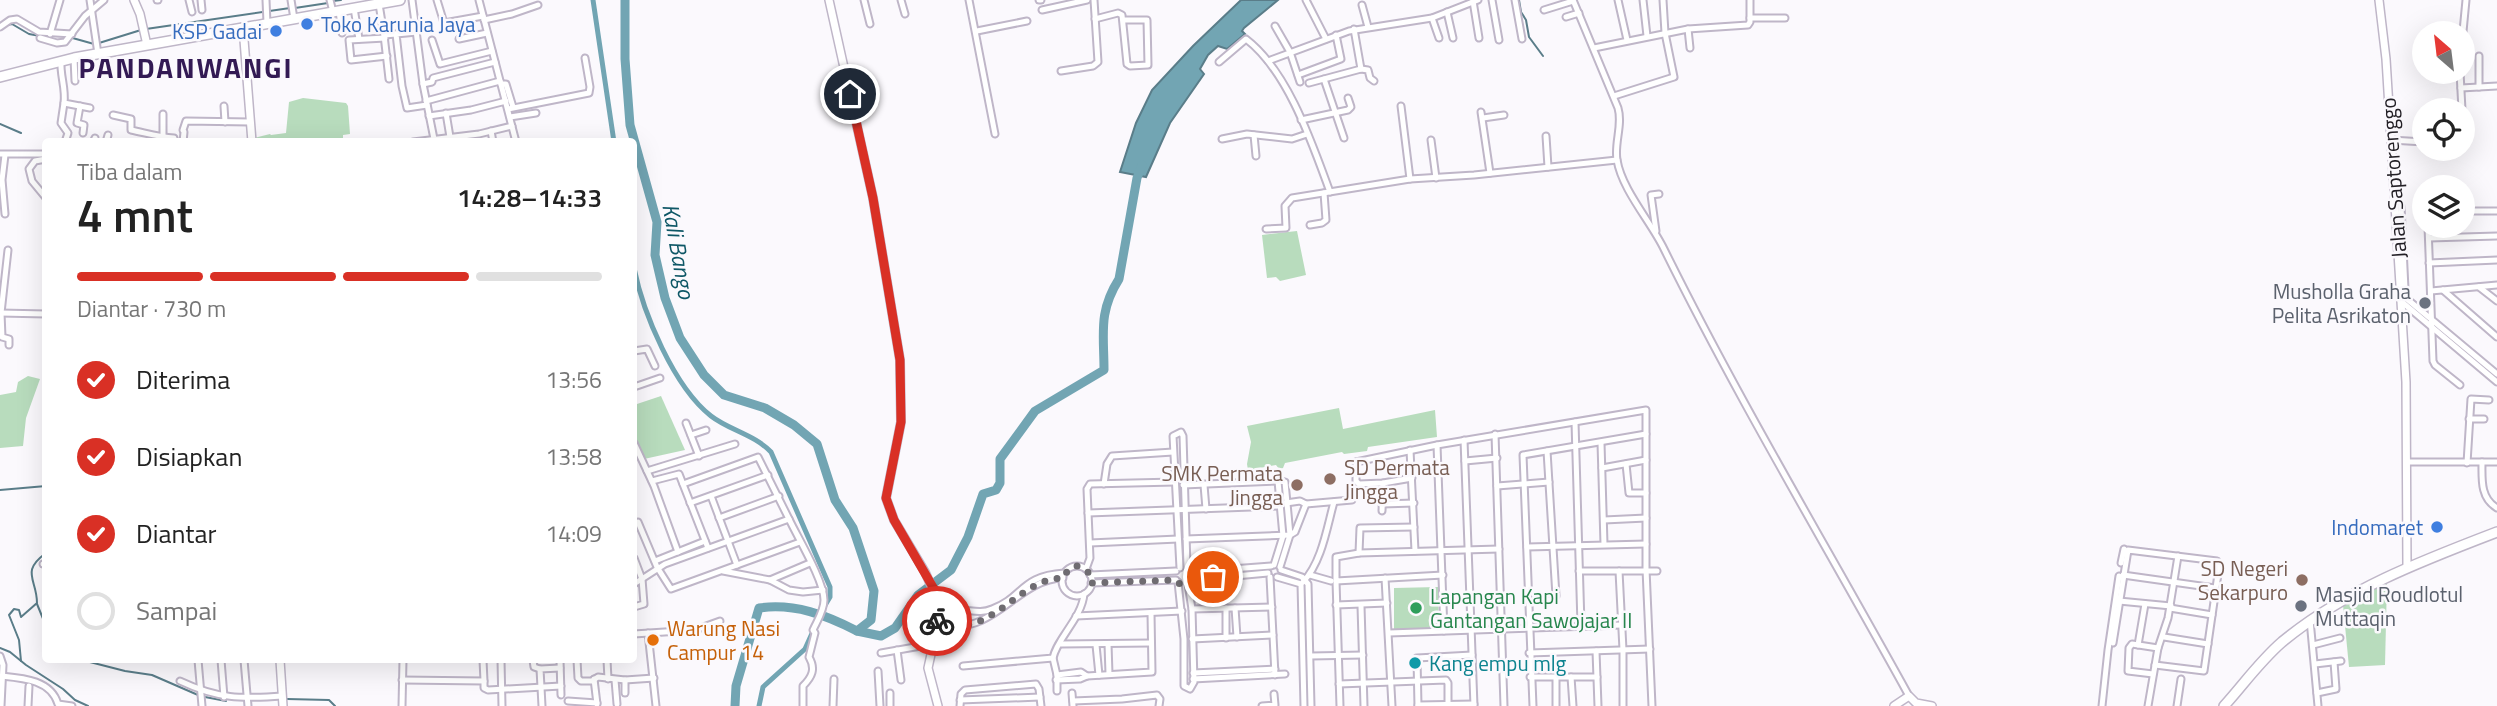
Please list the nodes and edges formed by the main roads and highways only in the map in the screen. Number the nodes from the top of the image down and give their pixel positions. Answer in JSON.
{"nodes":[{"id":1,"x":393,"y":1,"type":"edge"},
{"id":2,"x":293,"y":6,"type":"edge"},
{"id":3,"x":333,"y":7,"type":"edge"},
{"id":4,"x":0,"y":77,"type":"edge"},
{"id":5,"x":2497,"y":532,"type":"edge"},
{"id":6,"x":2224,"y":706,"type":"edge"}],
"edges":[{"from":1,"to":3,"type":"main road"},
{"from":2,"to":3,"type":"main road"},
{"from":2,"to":4,"type":"main road"},
{"from":5,"to":6,"type":"main road"}]}
